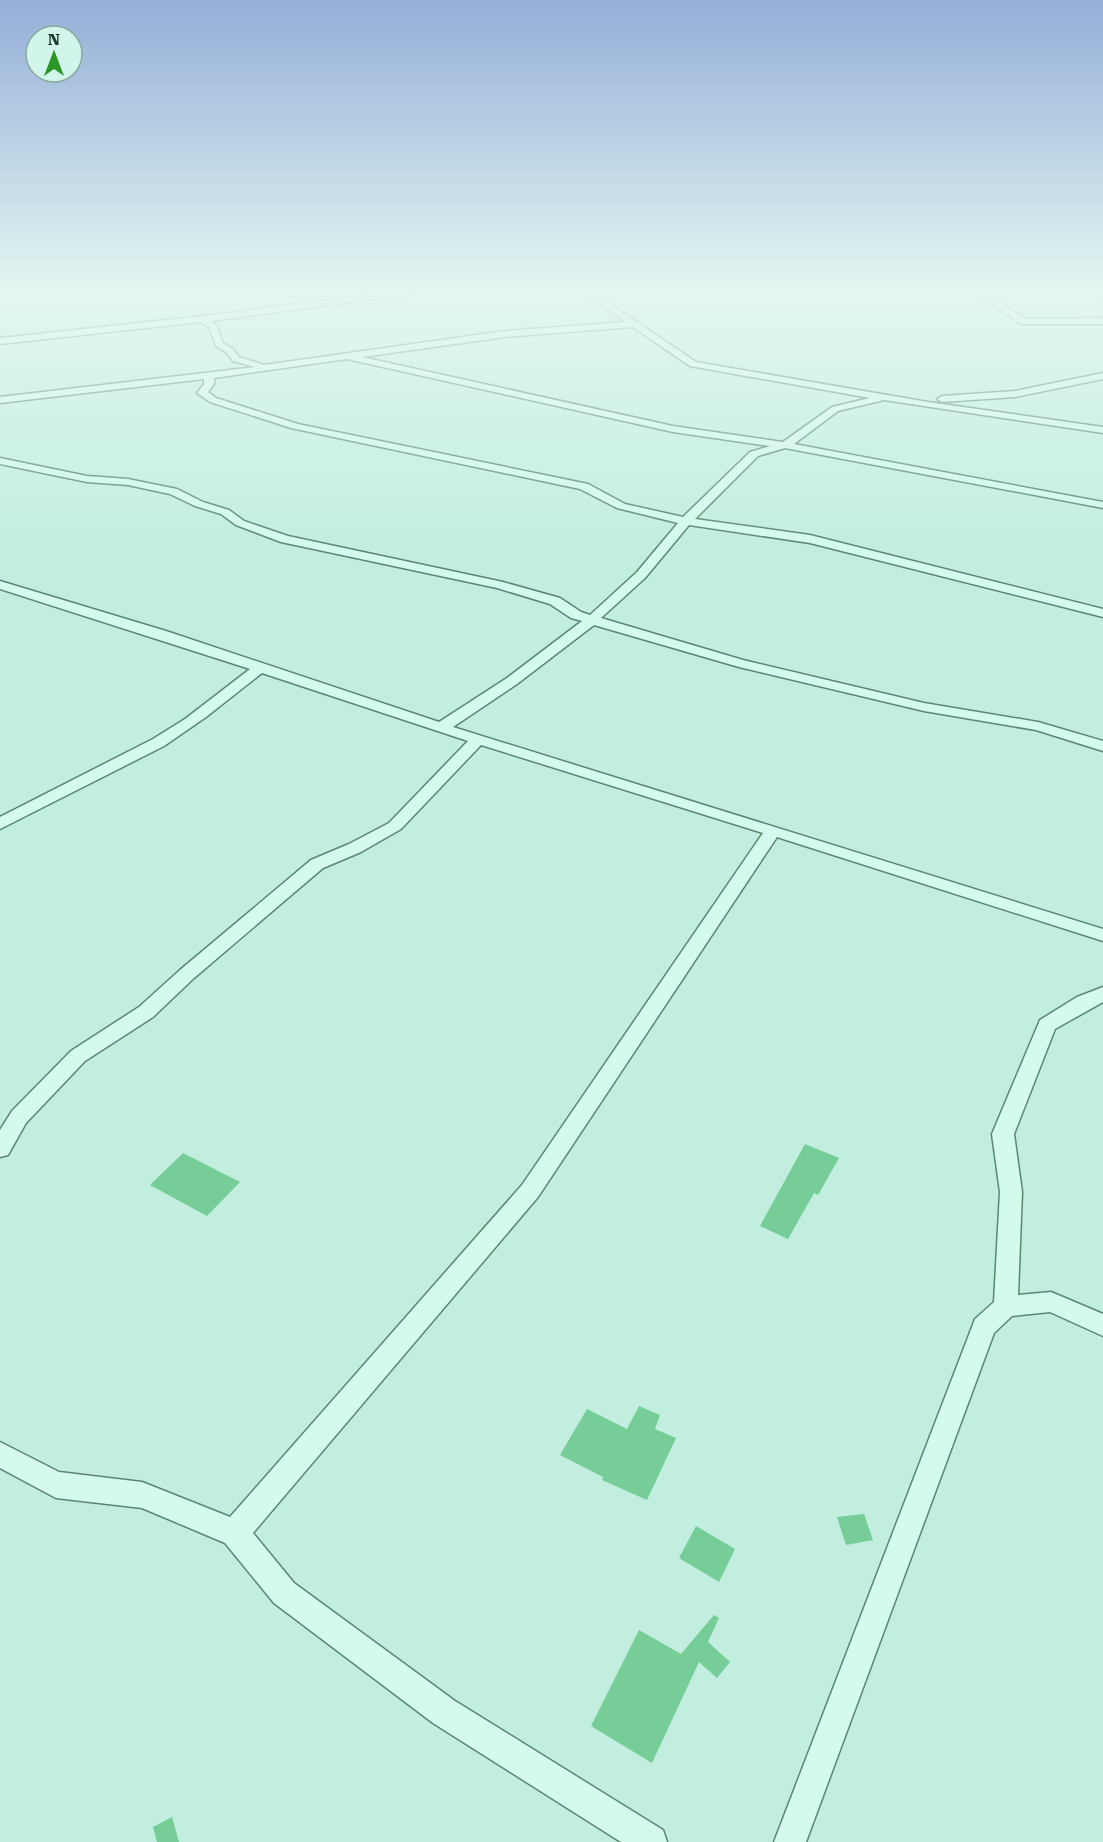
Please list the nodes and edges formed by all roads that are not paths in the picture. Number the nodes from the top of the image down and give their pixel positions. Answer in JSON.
{"nodes":[{"id":1,"x":209,"y":376,"type":"edge"},
{"id":2,"x":201,"y":377,"type":"edge"},
{"id":3,"x":440,"y":377,"type":"edge"},
{"id":4,"x":769,"y":377,"type":"edge"},
{"id":5,"x":1098,"y":377,"type":"edge"},
{"id":6,"x":886,"y":397,"type":"junction"},
{"id":7,"x":0,"y":400,"type":"edge"},
{"id":8,"x":910,"y":402,"type":"junction"},
{"id":9,"x":1103,"y":430,"type":"edge"},
{"id":10,"x":755,"y":441,"type":"junction"},
{"id":11,"x":785,"y":445,"type":"junction"},
{"id":12,"x":754,"y":454,"type":"junction"},
{"id":13,"x":0,"y":461,"type":"edge"},
{"id":14,"x":1103,"y":505,"type":"edge"},
{"id":15,"x":686,"y":520,"type":"junction"},
{"id":16,"x":0,"y":585,"type":"edge"},
{"id":17,"x":1103,"y":613,"type":"edge"},
{"id":18,"x":593,"y":619,"type":"junction"},
{"id":19,"x":261,"y":667,"type":"junction"},
{"id":20,"x":441,"y":728,"type":"junction"},
{"id":21,"x":478,"y":739,"type":"junction"},
{"id":22,"x":1103,"y":746,"type":"edge"},
{"id":23,"x":0,"y":824,"type":"edge"},
{"id":24,"x":773,"y":830,"type":"junction"},
{"id":25,"x":1103,"y":935,"type":"edge"},
{"id":26,"x":1103,"y":994,"type":"edge"},
{"id":27,"x":0,"y":1149,"type":"edge"},
{"id":28,"x":1006,"y":1306,"type":"junction"},
{"id":29,"x":1103,"y":1325,"type":"edge"},
{"id":30,"x":0,"y":1454,"type":"edge"},
{"id":31,"x":235,"y":1533,"type":"junction"},
{"id":32,"x":651,"y":1842,"type":"edge"},
{"id":33,"x":790,"y":1842,"type":"edge"}],
"edges":[{"from":1,"to":15,"type":"street"},
{"from":2,"to":7,"type":"street"},
{"from":3,"to":10,"type":"street"},
{"from":4,"to":6,"type":"street"},
{"from":5,"to":8,"type":"street"},
{"from":6,"to":8,"type":"street"},
{"from":6,"to":11,"type":"street"},
{"from":8,"to":9,"type":"street"},
{"from":10,"to":11,"type":"street"},
{"from":10,"to":12,"type":"street"},
{"from":11,"to":12,"type":"street"},
{"from":11,"to":14,"type":"street"},
{"from":12,"to":15,"type":"street"},
{"from":13,"to":18,"type":"street"},
{"from":15,"to":17,"type":"street"},
{"from":15,"to":18,"type":"street"},
{"from":16,"to":19,"type":"street"},
{"from":18,"to":20,"type":"street"},
{"from":18,"to":22,"type":"street"},
{"from":19,"to":20,"type":"street"},
{"from":19,"to":23,"type":"street"},
{"from":20,"to":21,"type":"street"},
{"from":21,"to":24,"type":"street"},
{"from":21,"to":27,"type":"street"},
{"from":24,"to":25,"type":"street"},
{"from":24,"to":31,"type":"street"},
{"from":26,"to":28,"type":"street"},
{"from":28,"to":29,"type":"street"},
{"from":28,"to":33,"type":"street"},
{"from":30,"to":31,"type":"street"},
{"from":31,"to":32,"type":"street"}]}
